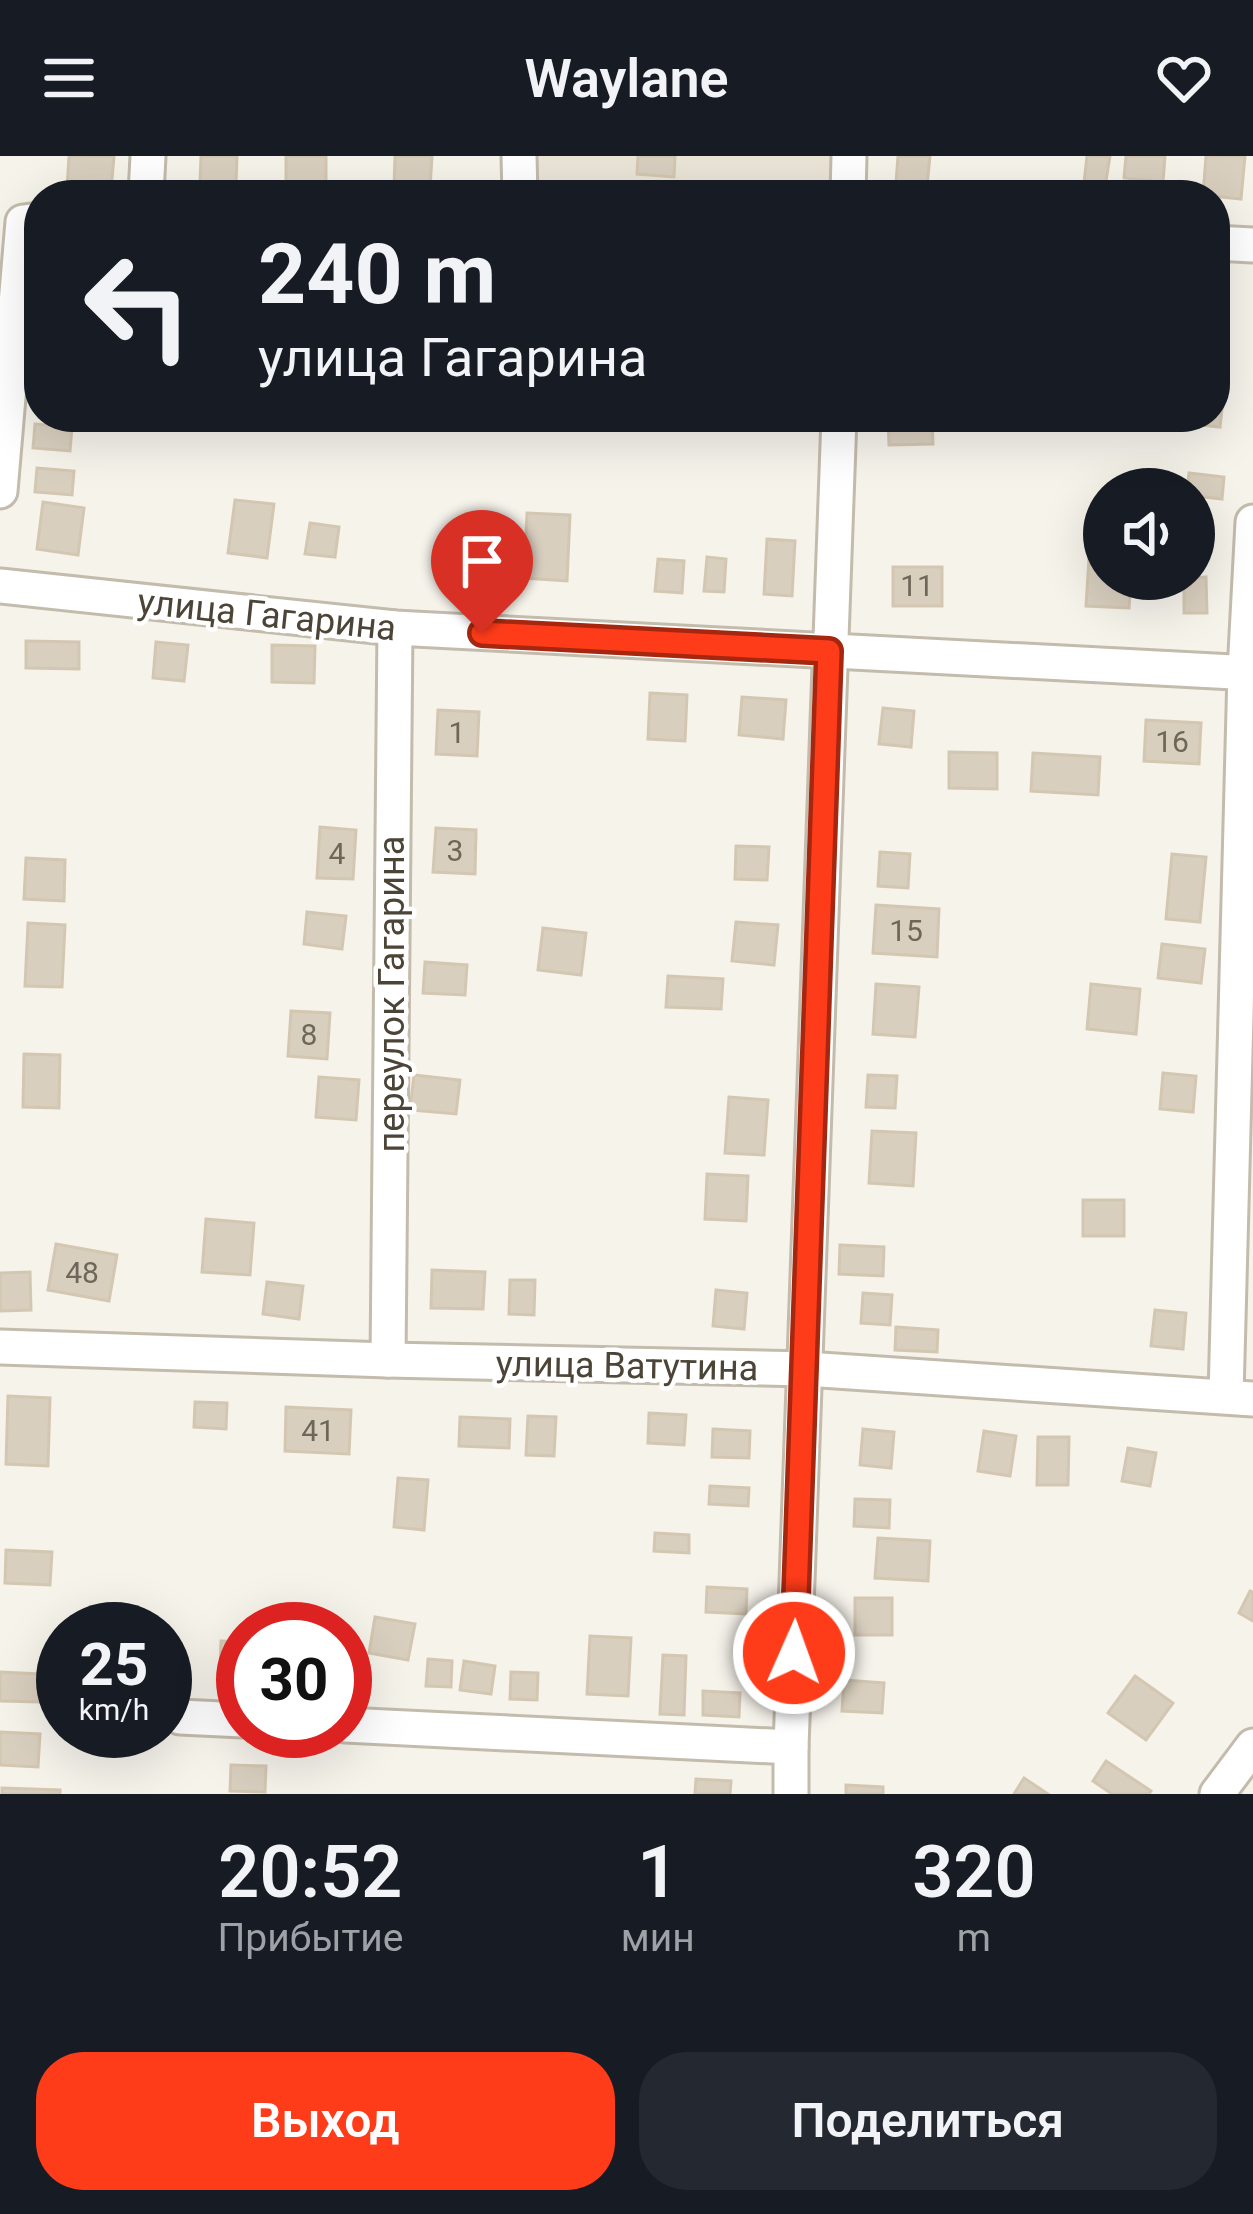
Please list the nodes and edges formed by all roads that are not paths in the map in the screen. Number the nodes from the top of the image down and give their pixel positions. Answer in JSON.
{"nodes":[{"id":1,"x":24,"y":282,"type":"edge"},
{"id":2,"x":838,"y":432,"type":"edge"},
{"id":3,"x":0,"y":491,"type":"edge"},
{"id":4,"x":1253,"y":522,"type":"edge"},
{"id":5,"x":0,"y":586,"type":"edge"},
{"id":6,"x":394,"y":628,"type":"junction"},
{"id":7,"x":829,"y":651,"type":"junction"},
{"id":8,"x":1249,"y":672,"type":"edge"},
{"id":9,"x":0,"y":1347,"type":"edge"},
{"id":10,"x":388,"y":1360,"type":"junction"},
{"id":11,"x":806,"y":1369,"type":"junction"},
{"id":12,"x":1240,"y":1398,"type":"edge"},
{"id":13,"x":372,"y":1726,"type":"edge"},
{"id":14,"x":791,"y":1747,"type":"junction"},
{"id":15,"x":1253,"y":1747,"type":"edge"},
{"id":16,"x":791,"y":1794,"type":"edge"},
{"id":17,"x":1217,"y":1794,"type":"edge"}],
"edges":[{"from":1,"to":3,"type":"street"},
{"from":2,"to":7,"type":"street"},
{"from":4,"to":8,"type":"street"},
{"from":5,"to":6,"type":"street","name":"улица Гагарина"},
{"from":6,"to":7,"type":"street","name":"улица Гагарина"},
{"from":6,"to":10,"type":"street","name":"переулок Гагарина"},
{"from":7,"to":8,"type":"street","name":"улица Гагарина"},
{"from":7,"to":11,"type":"street"},
{"from":8,"to":12,"type":"street"},
{"from":9,"to":10,"type":"street","name":"улица Ватутина"},
{"from":10,"to":11,"type":"street","name":"улица Ватутина"},
{"from":11,"to":12,"type":"street","name":"улица Ватутина"},
{"from":11,"to":14,"type":"street"},
{"from":13,"to":14,"type":"street"},
{"from":14,"to":16,"type":"street"},
{"from":15,"to":17,"type":"street"}]}
